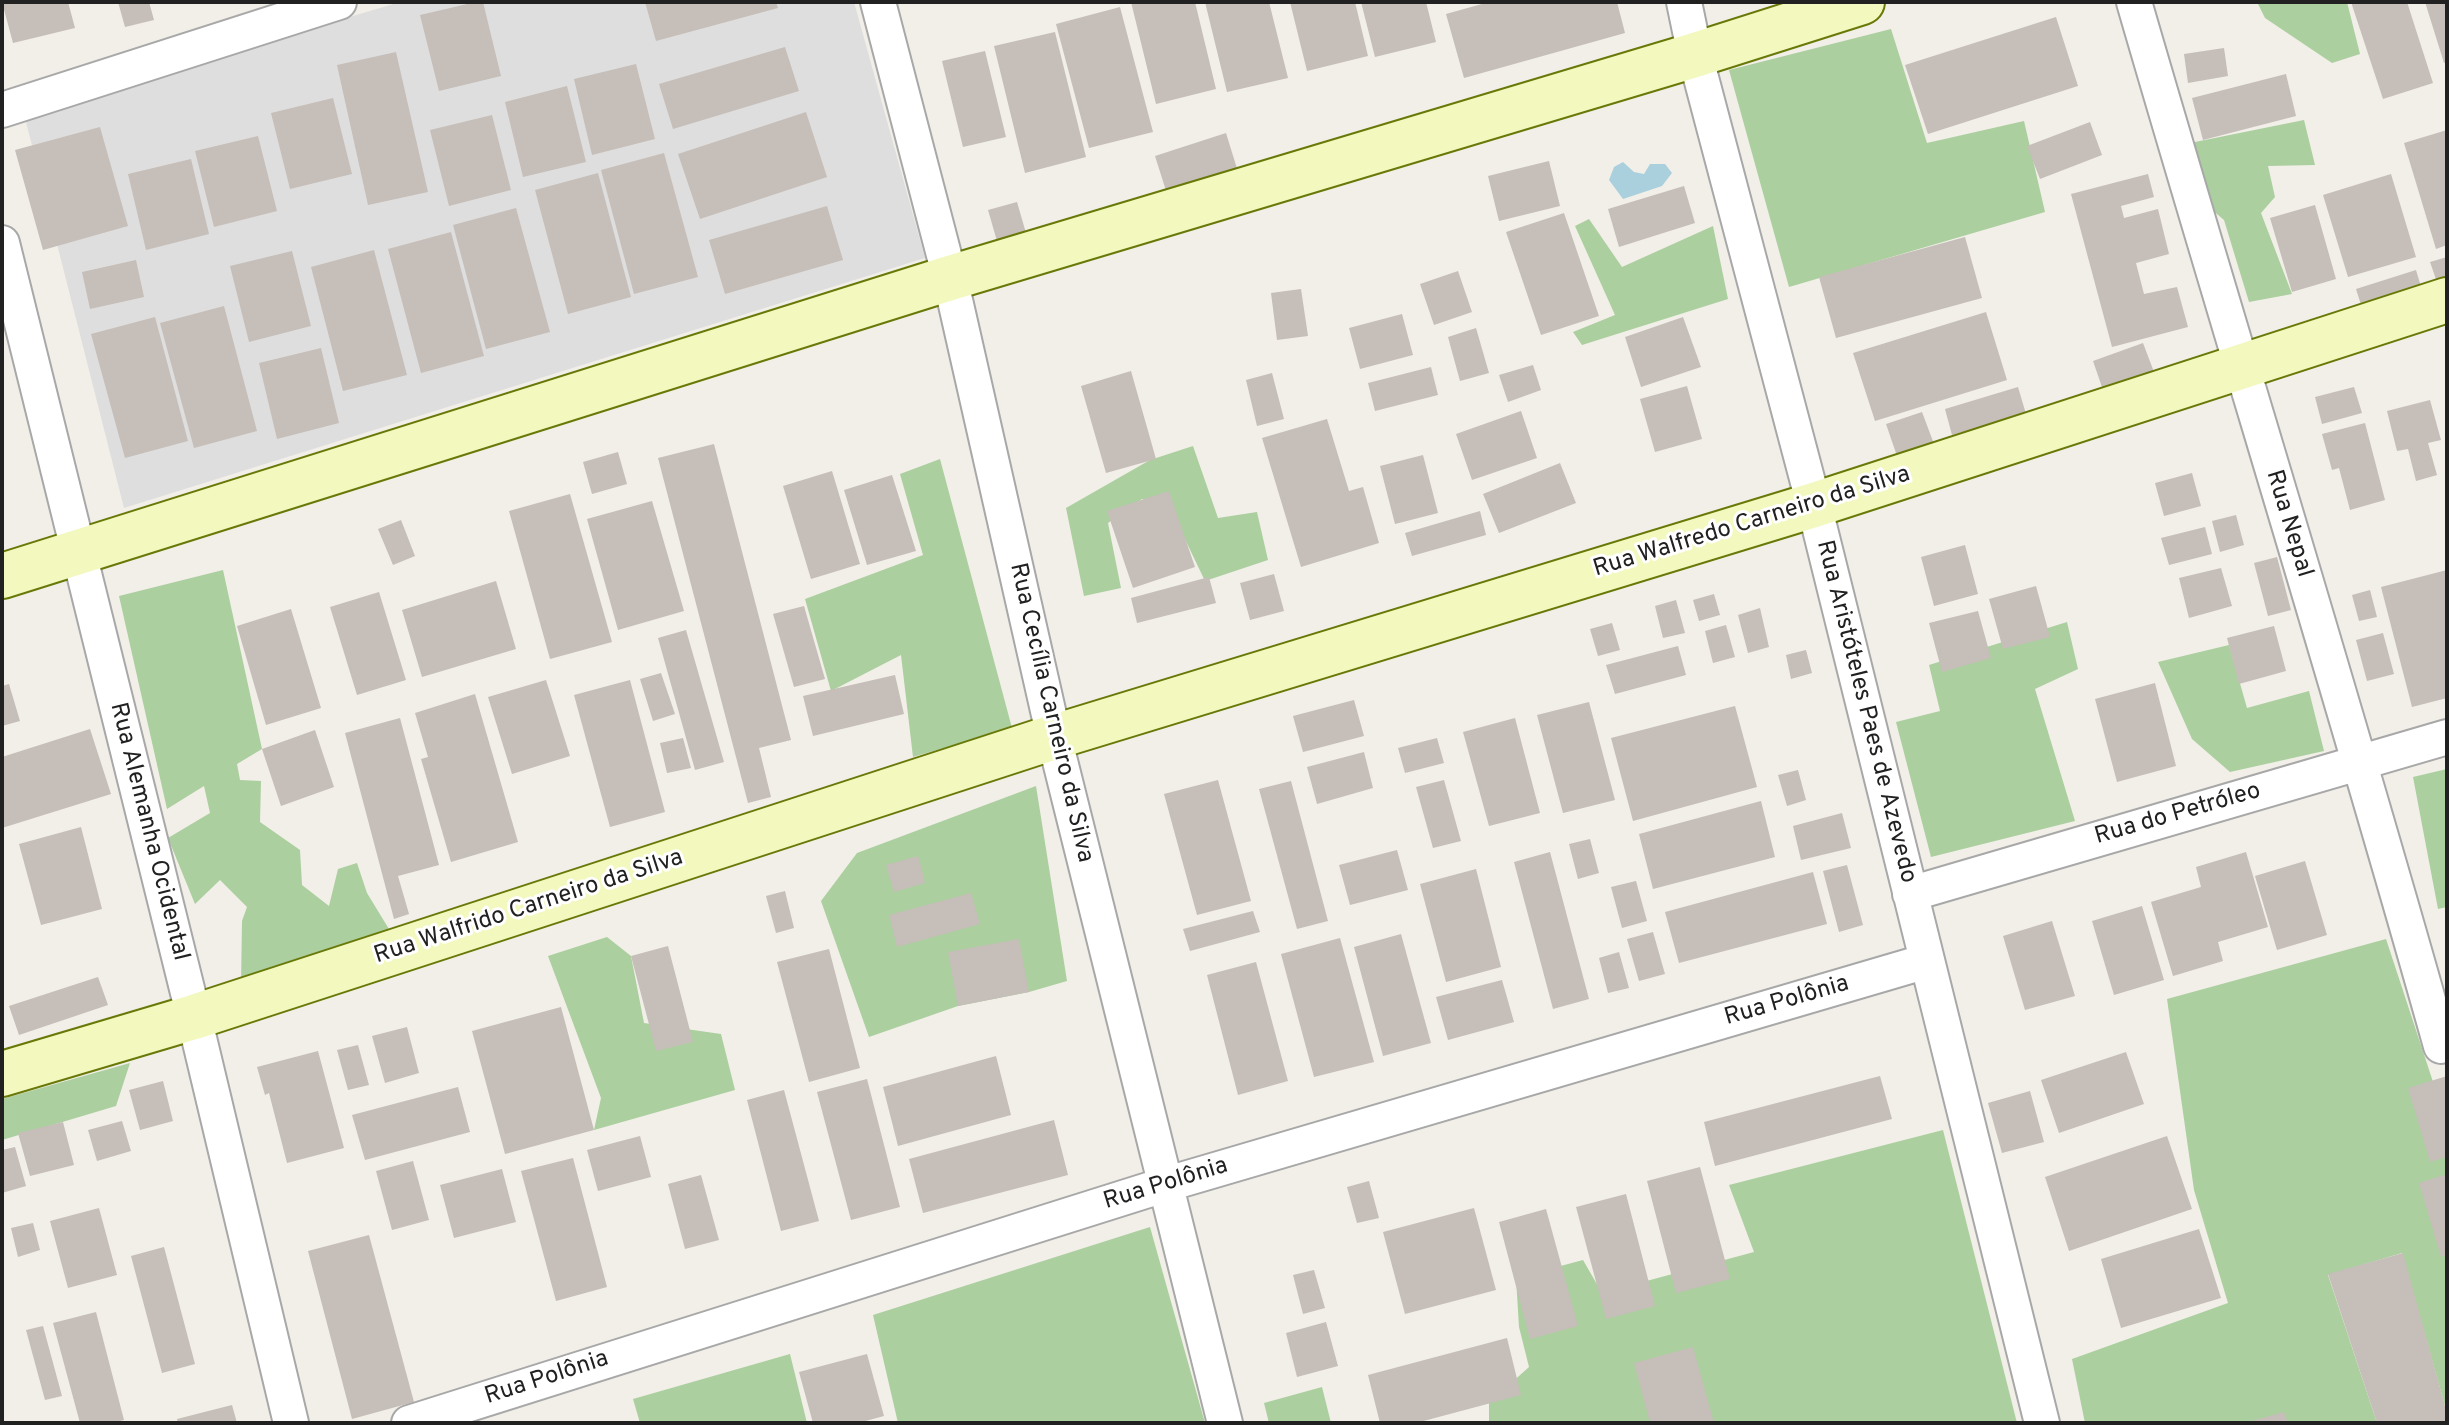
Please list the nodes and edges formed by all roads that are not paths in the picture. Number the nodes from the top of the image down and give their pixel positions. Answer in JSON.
{"nodes":[{"id":1,"x":339,"y":2,"type":"edge"},
{"id":2,"x":878,"y":2,"type":"edge"},
{"id":3,"x":1684,"y":2,"type":"edge"},
{"id":4,"x":1862,"y":2,"type":"edge"},
{"id":5,"x":2134,"y":2,"type":"edge"},
{"id":6,"x":1695,"y":55,"type":"junction"},
{"id":7,"x":2,"y":110,"type":"edge"},
{"id":8,"x":2,"y":243,"type":"edge"},
{"id":9,"x":950,"y":278,"type":"junction"},
{"id":10,"x":2447,"y":300,"type":"edge"},
{"id":11,"x":2240,"y":366,"type":"junction"},
{"id":12,"x":1814,"y":505,"type":"junction"},
{"id":13,"x":78,"y":551,"type":"junction"},
{"id":14,"x":2,"y":576,"type":"edge"},
{"id":15,"x":1054,"y":737,"type":"junction"},
{"id":16,"x":2447,"y":737,"type":"edge"},
{"id":17,"x":2361,"y":761,"type":"junction"},
{"id":18,"x":1910,"y":894,"type":"junction"},
{"id":19,"x":1927,"y":961,"type":"junction"},
{"id":20,"x":194,"y":1017,"type":"junction"},
{"id":21,"x":2441,"y":1046,"type":"dead end"},
{"id":22,"x":2,"y":1074,"type":"edge"},
{"id":23,"x":1164,"y":1185,"type":"junction"},
{"id":24,"x":2031,"y":1420,"type":"edge"},
{"id":25,"x":291,"y":1423,"type":"edge"},
{"id":26,"x":409,"y":1423,"type":"edge"},
{"id":27,"x":1225,"y":1423,"type":"edge"}],
"edges":[{"from":1,"to":7,"type":"street"},
{"from":2,"to":9,"type":"street","name":"Rua Cecília Carneiro da Silva"},
{"from":3,"to":6,"type":"street","name":"Rua Aristóteles Paes de Azevedo"},
{"from":4,"to":6,"type":"main road"},
{"from":5,"to":11,"type":"street","name":"Rua Nepal"},
{"from":6,"to":9,"type":"main road"},
{"from":6,"to":12,"type":"street","name":"Rua Aristóteles Paes de Azevedo"},
{"from":8,"to":13,"type":"street","name":"Rua Alemanha Ocidental"},
{"from":9,"to":13,"type":"main road"},
{"from":9,"to":15,"type":"street","name":"Rua Cecília Carneiro da Silva"},
{"from":10,"to":11,"type":"main road","name":"Rua Walfredo Carneiro da Silva"},
{"from":11,"to":12,"type":"main road","name":"Rua Walfredo Carneiro da Silva"},
{"from":11,"to":17,"type":"street","name":"Rua Nepal"},
{"from":12,"to":15,"type":"main road","name":"Rua Walfredo Carneiro da Silva"},
{"from":12,"to":18,"type":"street","name":"Rua Aristóteles Paes de Azevedo"},
{"from":13,"to":14,"type":"main road"},
{"from":13,"to":20,"type":"street","name":"Rua Alemanha Ocidental"},
{"from":15,"to":20,"type":"main road","name":"Rua Walfrido Carneiro da Silva"},
{"from":15,"to":23,"type":"street","name":"Rua Cecília Carneiro da Silva"},
{"from":16,"to":17,"type":"street","name":"Rua do Petróleo"},
{"from":17,"to":18,"type":"street","name":"Rua do Petróleo"},
{"from":17,"to":21,"type":"street","name":"Rua Nepal"},
{"from":18,"to":19,"type":"street","name":"Rua Aristóteles Paes de Azevedo"},
{"from":19,"to":23,"type":"street","name":"Rua Polônia"},
{"from":19,"to":24,"type":"street","name":"Rua Aristóteles Paes de Azevedo"},
{"from":20,"to":22,"type":"main road","name":"Rua Walfrido Carneiro da Silva"},
{"from":20,"to":25,"type":"street","name":"Rua Alemanha Ocidental"},
{"from":23,"to":26,"type":"street","name":"Rua Polônia"},
{"from":23,"to":27,"type":"street","name":"Rua Cecília Carneiro da Silva"}]}
